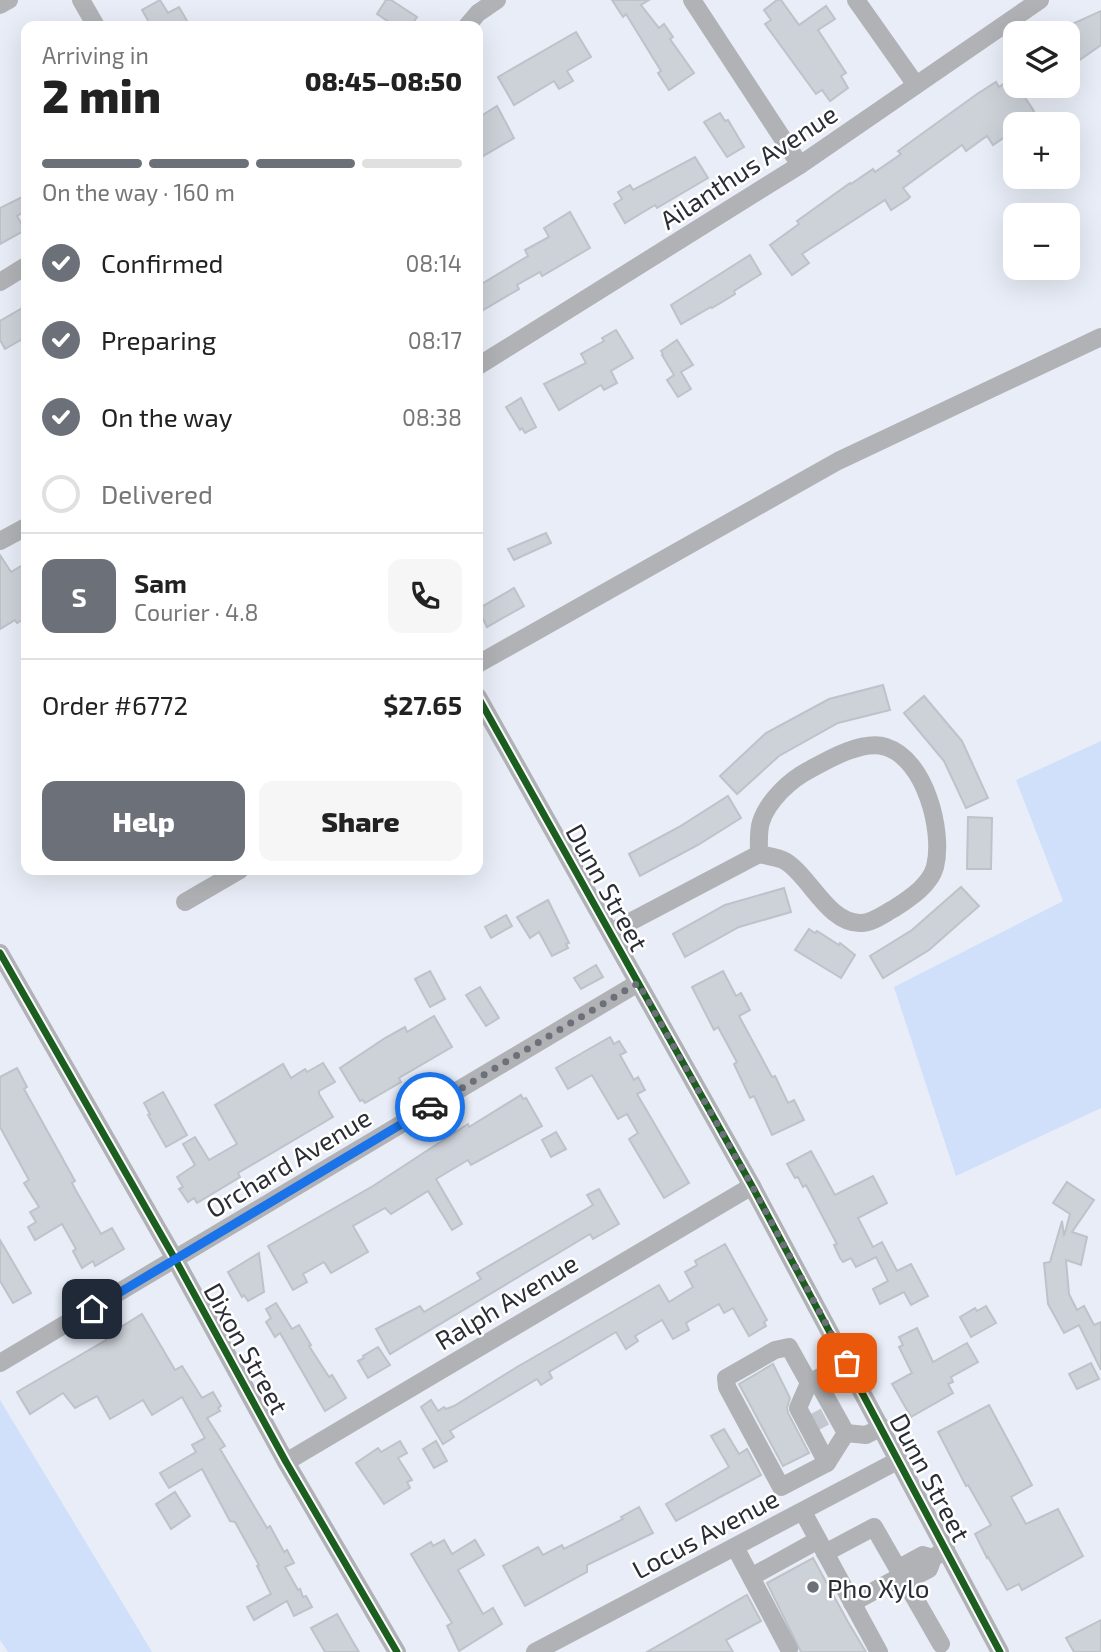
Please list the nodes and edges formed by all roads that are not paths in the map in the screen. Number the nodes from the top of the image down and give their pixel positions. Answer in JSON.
{"nodes":[{"id":1,"x":9,"y":0,"type":"edge"},
{"id":2,"x":497,"y":0,"type":"edge"},
{"id":3,"x":692,"y":0,"type":"edge"},
{"id":4,"x":856,"y":0,"type":"edge"},
{"id":5,"x":88,"y":2,"type":"edge"},
{"id":6,"x":1029,"y":3,"type":"edge"},
{"id":7,"x":0,"y":5,"type":"edge"},
{"id":8,"x":94,"y":21,"type":"edge"},
{"id":9,"x":471,"y":21,"type":"edge"},
{"id":10,"x":916,"y":85,"type":"junction"},
{"id":11,"x":800,"y":165,"type":"junction"},
{"id":12,"x":21,"y":269,"type":"edge"},
{"id":13,"x":0,"y":282,"type":"edge"},
{"id":14,"x":1101,"y":337,"type":"edge"},
{"id":15,"x":483,"y":363,"type":"edge"},
{"id":16,"x":21,"y":530,"type":"edge"},
{"id":17,"x":0,"y":541,"type":"edge"},
{"id":18,"x":483,"y":661,"type":"edge"},
{"id":19,"x":485,"y":728,"type":"edge"},
{"id":20,"x":759,"y":854,"type":"junction"},
{"id":21,"x":231,"y":875,"type":"edge"},
{"id":22,"x":185,"y":902,"type":"dead end"},
{"id":23,"x":611,"y":932,"type":"junction"},
{"id":24,"x":0,"y":953,"type":"edge"},
{"id":25,"x":638,"y":983,"type":"junction"},
{"id":26,"x":752,"y":1186,"type":"junction"},
{"id":27,"x":175,"y":1259,"type":"junction"},
{"id":28,"x":0,"y":1363,"type":"edge"},
{"id":29,"x":847,"y":1363,"type":"junction"},
{"id":30,"x":812,"y":1381,"type":"junction"},
{"id":31,"x":881,"y":1427,"type":"junction"},
{"id":32,"x":846,"y":1433,"type":"junction"},
{"id":33,"x":900,"y":1460,"type":"junction"},
{"id":34,"x":286,"y":1462,"type":"junction"},
{"id":35,"x":827,"y":1463,"type":"junction"},
{"id":36,"x":799,"y":1478,"type":"junction"},
{"id":37,"x":808,"y":1509,"type":"junction"},
{"id":38,"x":735,"y":1547,"type":"junction"},
{"id":39,"x":822,"y":1547,"type":"junction"},
{"id":40,"x":939,"y":1553,"type":"junction"},
{"id":41,"x":902,"y":1576,"type":"junction"},
{"id":42,"x":751,"y":1577,"type":"junction"},
{"id":43,"x":852,"y":1603,"type":"junction"},
{"id":44,"x":942,"y":1644,"type":"dead end"},
{"id":45,"x":789,"y":1649,"type":"dead end"},
{"id":46,"x":397,"y":1652,"type":"edge"},
{"id":47,"x":535,"y":1652,"type":"edge"},
{"id":48,"x":879,"y":1652,"type":"edge"},
{"id":49,"x":1000,"y":1652,"type":"edge"}],
"edges":[{"from":1,"to":7,"type":"street"},
{"from":2,"to":9,"type":"street"},
{"from":3,"to":11,"type":"street"},
{"from":4,"to":10,"type":"street"},
{"from":5,"to":8,"type":"street"},
{"from":6,"to":10,"type":"street","name":"Ailanthus Avenue"},
{"from":10,"to":11,"type":"street","name":"Ailanthus Avenue"},
{"from":11,"to":15,"type":"street","name":"Ailanthus Avenue"},
{"from":12,"to":13,"type":"street"},
{"from":14,"to":18,"type":"street"},
{"from":16,"to":17,"type":"street"},
{"from":19,"to":23,"type":"street","name":"Dunn Street"},
{"from":20,"to":20,"type":"street"},
{"from":20,"to":23,"type":"street"},
{"from":21,"to":22,"type":"street"},
{"from":23,"to":25,"type":"street","name":"Dunn Street"},
{"from":24,"to":27,"type":"street","name":"Dixon Street"},
{"from":25,"to":26,"type":"street","name":"Dunn Street"},
{"from":25,"to":27,"type":"street","name":"Orchard Avenue"},
{"from":26,"to":29,"type":"street","name":"Dunn Street"},
{"from":26,"to":34,"type":"street","name":"Ralph Avenue"},
{"from":27,"to":28,"type":"street","name":"Orchard Avenue"},
{"from":27,"to":34,"type":"street","name":"Dixon Street"},
{"from":29,"to":30,"type":"street"},
{"from":29,"to":31,"type":"street","name":"Dunn Street"},
{"from":30,"to":32,"type":"street"},
{"from":30,"to":35,"type":"street"},
{"from":30,"to":36,"type":"street"},
{"from":31,"to":32,"type":"street"},
{"from":31,"to":33,"type":"street","name":"Dunn Street"},
{"from":32,"to":35,"type":"street"},
{"from":33,"to":37,"type":"street","name":"Locus Avenue"},
{"from":33,"to":40,"type":"street","name":"Dunn Street"},
{"from":34,"to":46,"type":"street","name":"Dixon Street"},
{"from":35,"to":36,"type":"street"},
{"from":36,"to":37,"type":"street"},
{"from":37,"to":38,"type":"street","name":"Locus Avenue"},
{"from":37,"to":39,"type":"street"},
{"from":38,"to":42,"type":"street"},
{"from":38,"to":47,"type":"street","name":"Locus Avenue"},
{"from":39,"to":41,"type":"street"},
{"from":39,"to":42,"type":"street"},
{"from":39,"to":43,"type":"street"},
{"from":40,"to":41,"type":"street"},
{"from":40,"to":49,"type":"street","name":"Dunn Street"},
{"from":41,"to":43,"type":"street"},
{"from":41,"to":44,"type":"street"},
{"from":42,"to":45,"type":"street"},
{"from":43,"to":48,"type":"street"}]}
